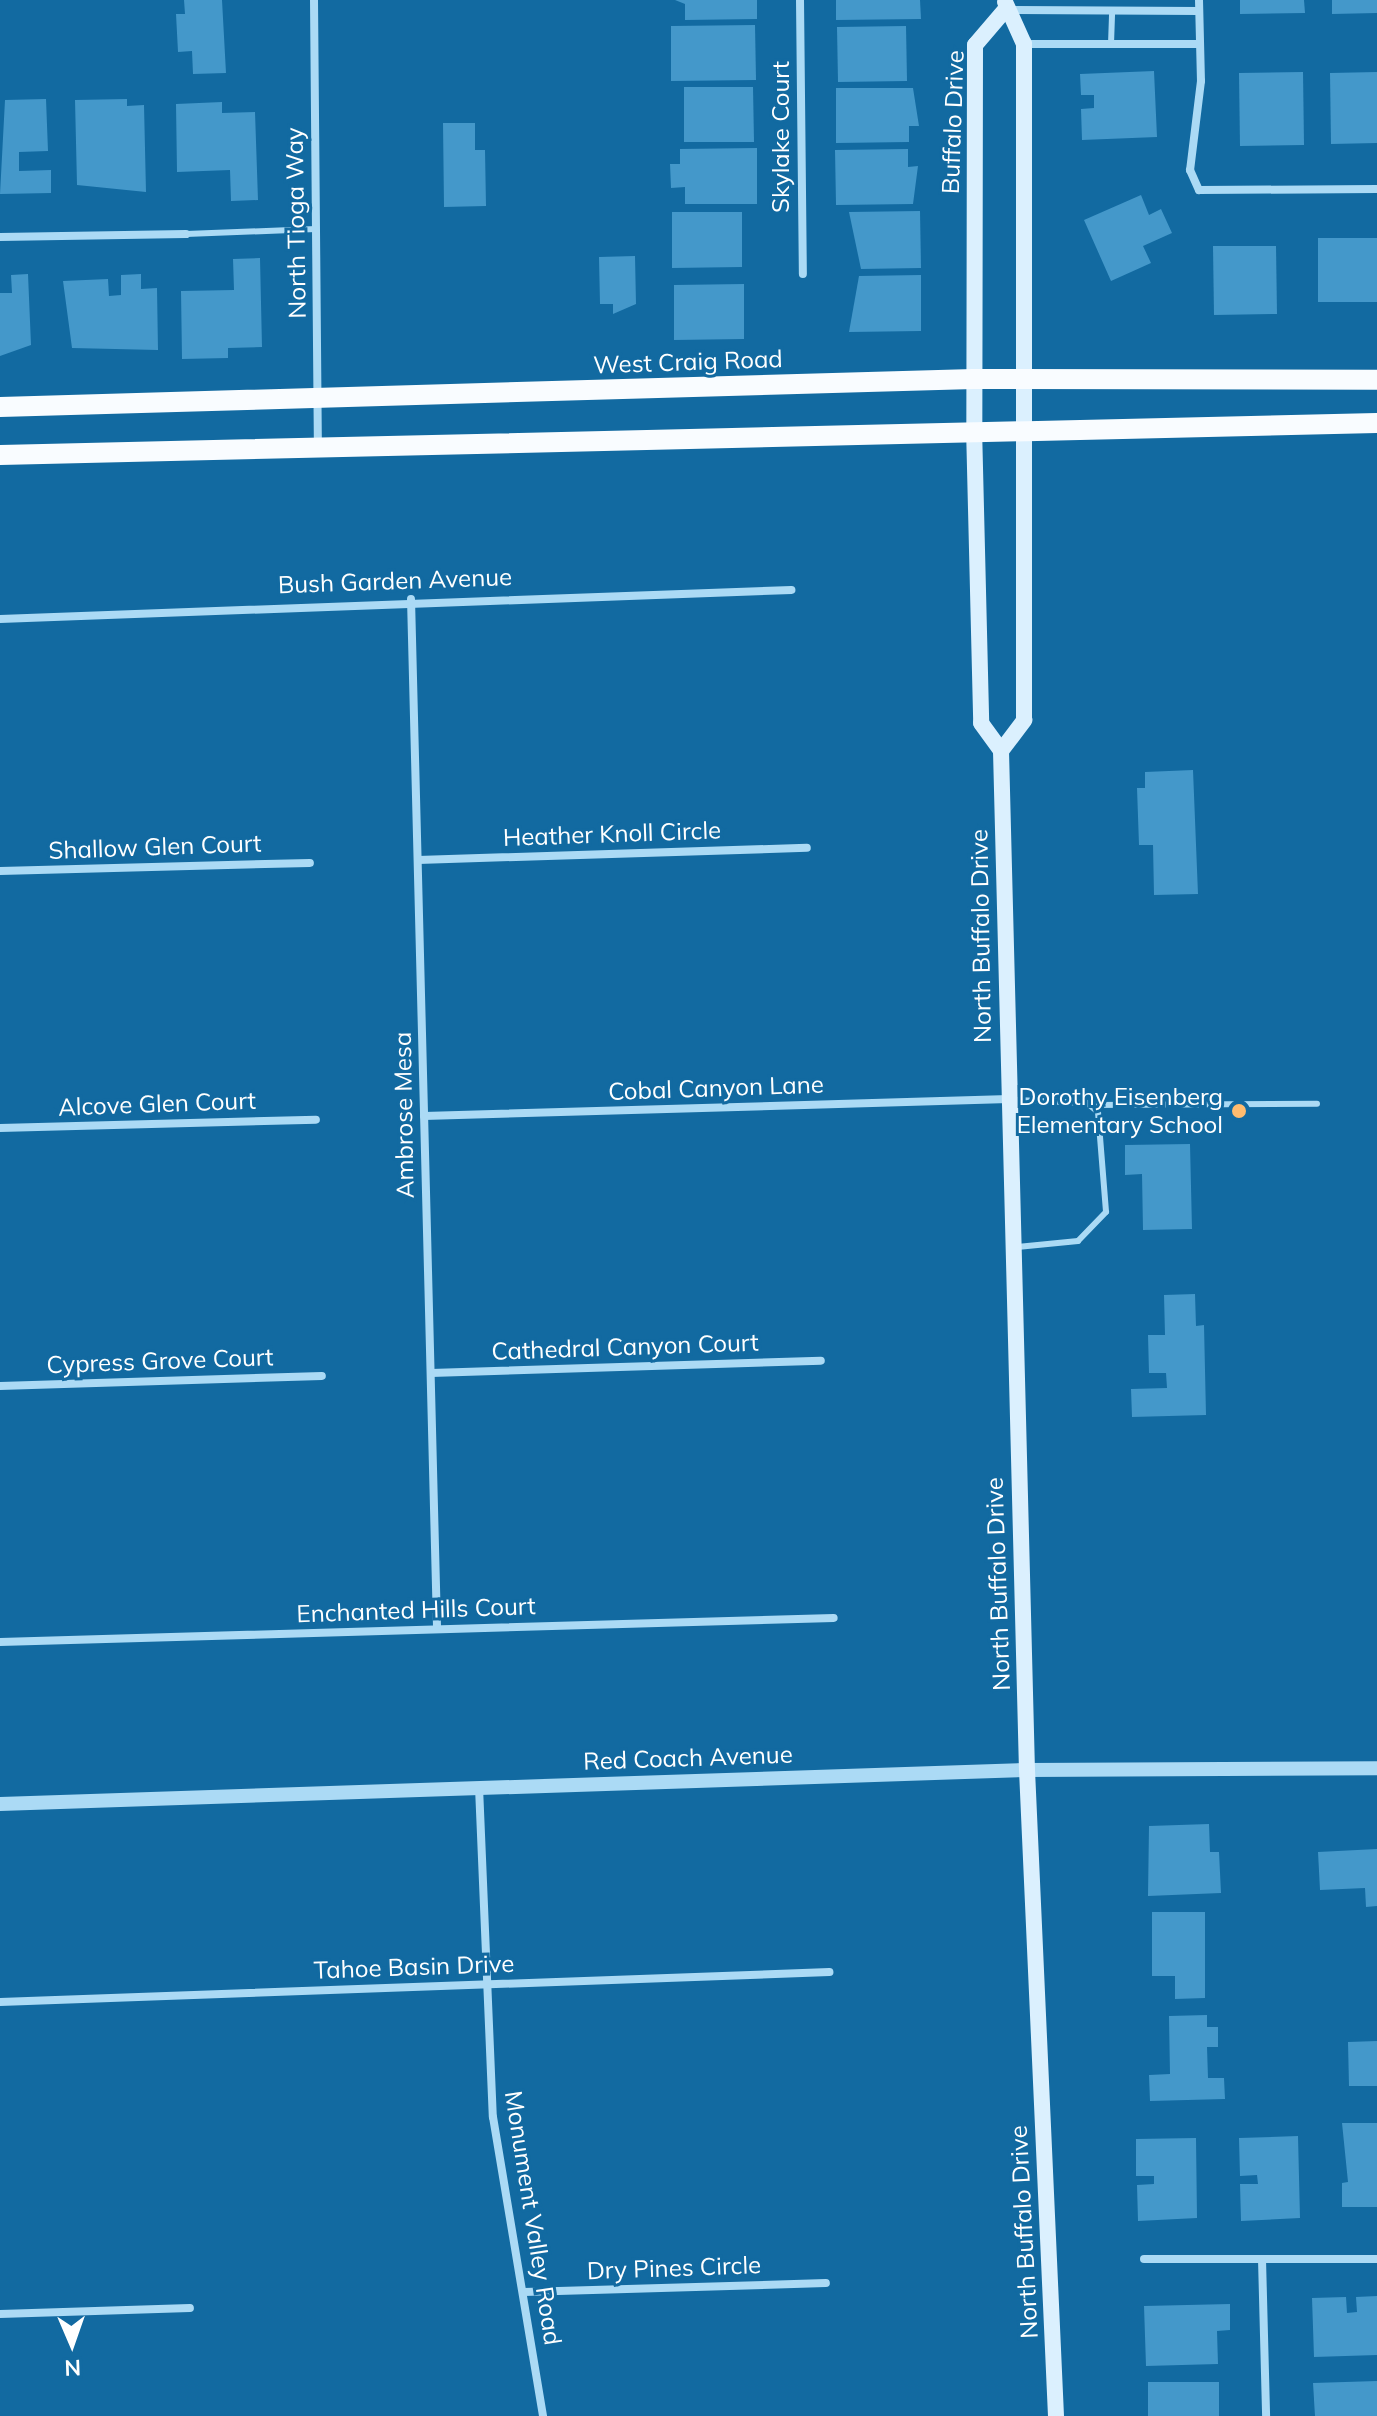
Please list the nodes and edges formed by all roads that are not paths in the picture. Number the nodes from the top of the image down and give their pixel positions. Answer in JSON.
{"nodes":[{"id":1,"x":314,"y":0,"type":"edge"},
{"id":2,"x":800,"y":0,"type":"edge"},
{"id":3,"x":1199,"y":0,"type":"edge"},
{"id":4,"x":1004,"y":5,"type":"edge"},
{"id":5,"x":1112,"y":10,"type":"junction"},
{"id":6,"x":1199,"y":11,"type":"junction"},
{"id":7,"x":1024,"y":44,"type":"junction"},
{"id":8,"x":1111,"y":44,"type":"junction"},
{"id":9,"x":1200,"y":44,"type":"junction"},
{"id":10,"x":1377,"y":189,"type":"edge"},
{"id":11,"x":316,"y":229,"type":"junction"},
{"id":12,"x":186,"y":234,"type":"joint"},
{"id":13,"x":0,"y":237,"type":"edge"},
{"id":14,"x":803,"y":274,"type":"dead end"},
{"id":15,"x":974,"y":379,"type":"junction"},
{"id":16,"x":1022,"y":379,"type":"junction"},
{"id":17,"x":1377,"y":380,"type":"edge"},
{"id":18,"x":318,"y":399,"type":"junction"},
{"id":19,"x":0,"y":407,"type":"edge"},
{"id":20,"x":1377,"y":423,"type":"edge"},
{"id":21,"x":974,"y":427,"type":"junction"},
{"id":22,"x":1022,"y":427,"type":"junction"},
{"id":23,"x":318,"y":446,"type":"junction"},
{"id":24,"x":0,"y":455,"type":"edge"},
{"id":25,"x":791,"y":590,"type":"dead end"},
{"id":26,"x":411,"y":599,"type":"junction"},
{"id":27,"x":0,"y":619,"type":"edge"},
{"id":28,"x":1001,"y":751,"type":"junction"},
{"id":29,"x":807,"y":848,"type":"dead end"},
{"id":30,"x":418,"y":860,"type":"junction"},
{"id":31,"x":310,"y":863,"type":"dead end"},
{"id":32,"x":0,"y":871,"type":"edge"},
{"id":33,"x":1009,"y":1099,"type":"junction"},
{"id":34,"x":1317,"y":1104,"type":"dead end"},
{"id":35,"x":1090,"y":1105,"type":"junction"},
{"id":36,"x":424,"y":1116,"type":"junction"},
{"id":37,"x":316,"y":1120,"type":"dead end"},
{"id":38,"x":0,"y":1128,"type":"edge"},
{"id":39,"x":1013,"y":1247,"type":"junction"},
{"id":40,"x":821,"y":1361,"type":"dead end"},
{"id":41,"x":431,"y":1373,"type":"junction"},
{"id":42,"x":322,"y":1376,"type":"dead end"},
{"id":43,"x":0,"y":1386,"type":"edge"},
{"id":44,"x":834,"y":1618,"type":"dead end"},
{"id":45,"x":437,"y":1629,"type":"junction"},
{"id":46,"x":0,"y":1642,"type":"edge"},
{"id":47,"x":1377,"y":1768,"type":"edge"},
{"id":48,"x":1027,"y":1770,"type":"junction"},
{"id":49,"x":479,"y":1786,"type":"junction"},
{"id":50,"x":0,"y":1804,"type":"edge"},
{"id":51,"x":829,"y":1972,"type":"dead end"},
{"id":52,"x":487,"y":1984,"type":"junction"},
{"id":53,"x":0,"y":2002,"type":"edge"},
{"id":54,"x":1144,"y":2259,"type":"dead end"},
{"id":55,"x":1262,"y":2259,"type":"junction"},
{"id":56,"x":1377,"y":2259,"type":"edge"},
{"id":57,"x":826,"y":2283,"type":"dead end"},
{"id":58,"x":524,"y":2292,"type":"junction"},
{"id":59,"x":190,"y":2308,"type":"dead end"},
{"id":60,"x":0,"y":2314,"type":"edge"},
{"id":61,"x":543,"y":2416,"type":"edge"},
{"id":62,"x":1056,"y":2416,"type":"edge"},
{"id":63,"x":1266,"y":2416,"type":"edge"}],
"edges":[{"from":1,"to":11,"type":"street","name":"North Tioga Way"},
{"from":2,"to":14,"type":"street","name":"Skylake Court"},
{"from":3,"to":6,"type":"street"},
{"from":4,"to":5,"type":"street"},
{"from":4,"to":7,"type":"main road"},
{"from":4,"to":15,"type":"main road","name":"Buffalo Drive"},
{"from":5,"to":6,"type":"street"},
{"from":5,"to":8,"type":"lane"},
{"from":6,"to":9,"type":"street"},
{"from":7,"to":8,"type":"street"},
{"from":7,"to":16,"type":"main road"},
{"from":8,"to":9,"type":"street"},
{"from":9,"to":10,"type":"street"},
{"from":11,"to":12,"type":"lane"},
{"from":11,"to":18,"type":"street","name":"North Tioga Way"},
{"from":12,"to":13,"type":"street"},
{"from":15,"to":16,"type":"main road","name":"West Craig Road"},
{"from":15,"to":18,"type":"main road","name":"West Craig Road"},
{"from":15,"to":21,"type":"main road","name":"Buffalo Drive"},
{"from":16,"to":17,"type":"main road","name":"West Craig Road"},
{"from":16,"to":22,"type":"main road"},
{"from":18,"to":19,"type":"main road","name":"West Craig Road"},
{"from":18,"to":23,"type":"street","name":"North Tioga Way"},
{"from":20,"to":22,"type":"main road"},
{"from":21,"to":22,"type":"main road"},
{"from":21,"to":23,"type":"main road"},
{"from":21,"to":28,"type":"main road","name":"North Buffalo Drive"},
{"from":22,"to":28,"type":"main road"},
{"from":23,"to":24,"type":"main road"},
{"from":25,"to":26,"type":"street","name":"Bush Garden Avenue"},
{"from":26,"to":27,"type":"street","name":"Bush Garden Avenue"},
{"from":26,"to":30,"type":"street","name":"Ambrose Mesa"},
{"from":28,"to":33,"type":"main road","name":"North Buffalo Drive"},
{"from":29,"to":30,"type":"street","name":"Heather Knoll Circle"},
{"from":30,"to":36,"type":"street","name":"Ambrose Mesa"},
{"from":31,"to":32,"type":"street","name":"Shallow Glen Court"},
{"from":33,"to":35,"type":"lane"},
{"from":33,"to":36,"type":"street","name":"Cobal Canyon Lane"},
{"from":33,"to":39,"type":"main road","name":"North Buffalo Drive"},
{"from":34,"to":35,"type":"lane"},
{"from":35,"to":39,"type":"lane"},
{"from":36,"to":41,"type":"street","name":"Ambrose Mesa"},
{"from":37,"to":38,"type":"street","name":"Alcove Glen Court"},
{"from":39,"to":48,"type":"main road","name":"North Buffalo Drive"},
{"from":40,"to":41,"type":"street","name":"Cathedral Canyon Court"},
{"from":41,"to":45,"type":"street","name":"Ambrose Mesa"},
{"from":42,"to":43,"type":"street","name":"Cypress Grove Court"},
{"from":44,"to":45,"type":"street","name":"Enchanted Hills Court"},
{"from":45,"to":46,"type":"street","name":"Enchanted Hills Court"},
{"from":47,"to":48,"type":"street","name":"Red Coach Avenue"},
{"from":48,"to":49,"type":"street","name":"Red Coach Avenue"},
{"from":48,"to":62,"type":"main road","name":"North Buffalo Drive"},
{"from":49,"to":50,"type":"street","name":"Red Coach Avenue"},
{"from":49,"to":52,"type":"street","name":"Monument Valley Road"},
{"from":51,"to":52,"type":"street","name":"Tahoe Basin Drive"},
{"from":52,"to":53,"type":"street","name":"Tahoe Basin Drive"},
{"from":52,"to":58,"type":"street","name":"Monument Valley Road"},
{"from":54,"to":55,"type":"street"},
{"from":55,"to":56,"type":"street"},
{"from":55,"to":63,"type":"street"},
{"from":57,"to":58,"type":"street","name":"Dry Pines Circle"},
{"from":58,"to":61,"type":"street","name":"Monument Valley Road"},
{"from":59,"to":60,"type":"street"}]}
